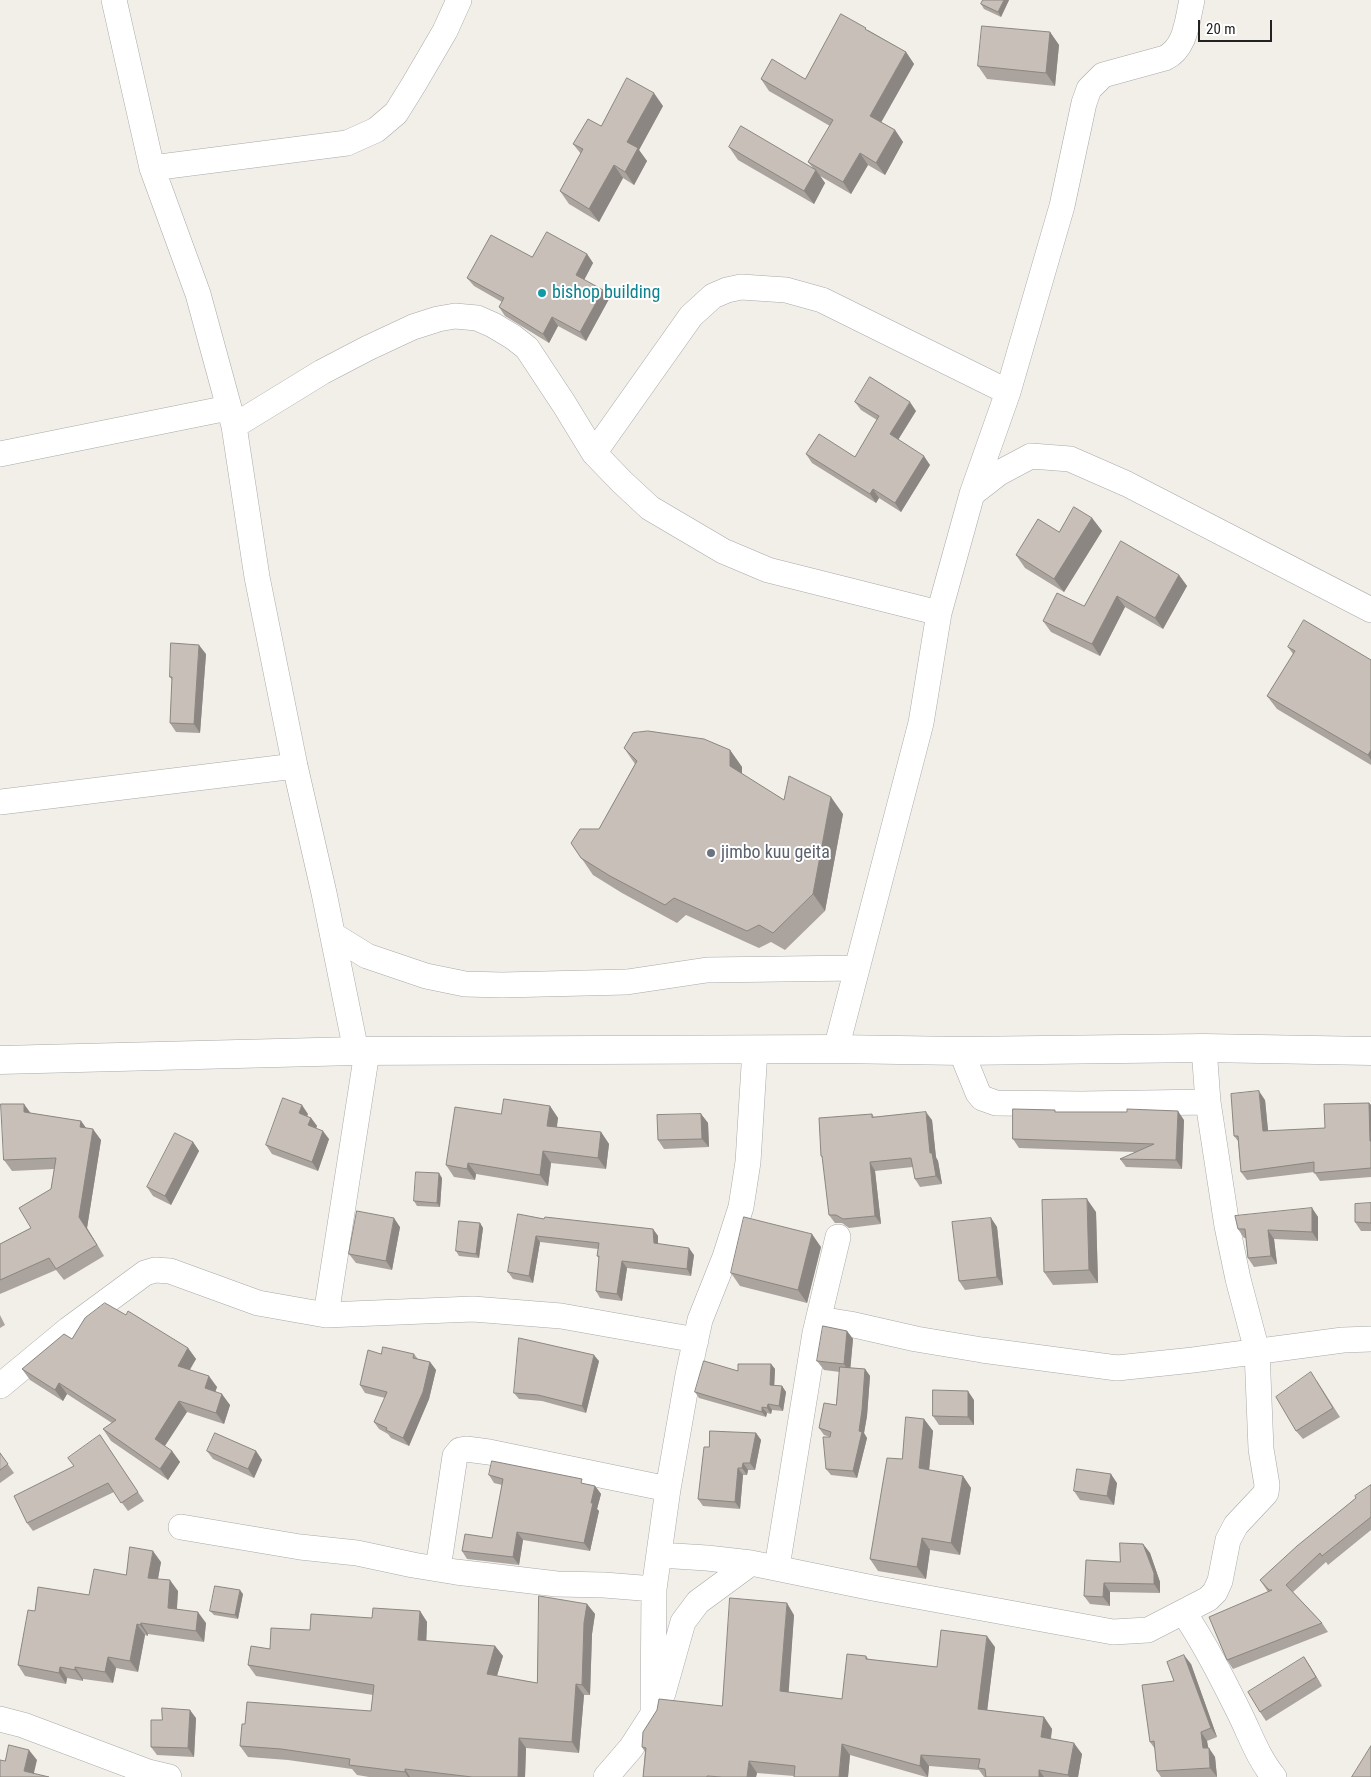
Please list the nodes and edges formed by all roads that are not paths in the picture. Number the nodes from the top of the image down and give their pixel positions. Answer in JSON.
{"nodes":[{"id":1,"x":114,"y":0,"type":"edge"},
{"id":2,"x":459,"y":0,"type":"edge"},
{"id":3,"x":1192,"y":0,"type":"edge"},
{"id":4,"x":152,"y":168,"type":"junction"},
{"id":5,"x":1008,"y":392,"type":"junction"},
{"id":6,"x":231,"y":417,"type":"junction"},
{"id":7,"x":594,"y":453,"type":"junction"},
{"id":8,"x":0,"y":454,"type":"edge"},
{"id":9,"x":972,"y":494,"type":"junction"},
{"id":10,"x":1371,"y":610,"type":"edge"},
{"id":11,"x":939,"y":613,"type":"junction"},
{"id":12,"x":295,"y":766,"type":"junction"},
{"id":13,"x":0,"y":802,"type":"edge"},
{"id":14,"x":332,"y":935,"type":"junction"},
{"id":15,"x":857,"y":968,"type":"junction"},
{"id":16,"x":1204,"y":1048,"type":"junction"},
{"id":17,"x":836,"y":1049,"type":"junction"},
{"id":18,"x":755,"y":1050,"type":"junction"},
{"id":19,"x":961,"y":1051,"type":"junction"},
{"id":20,"x":1371,"y":1051,"type":"edge"},
{"id":21,"x":361,"y":1052,"type":"junction"},
{"id":22,"x":0,"y":1060,"type":"edge"},
{"id":23,"x":1208,"y":1102,"type":"junction"},
{"id":24,"x":838,"y":1237,"type":"dead end"},
{"id":25,"x":326,"y":1315,"type":"junction"},
{"id":26,"x":819,"y":1319,"type":"junction"},
{"id":27,"x":1371,"y":1339,"type":"edge"},
{"id":28,"x":696,"y":1340,"type":"junction"},
{"id":29,"x":1257,"y":1351,"type":"junction"},
{"id":30,"x":0,"y":1386,"type":"edge"},
{"id":31,"x":668,"y":1489,"type":"junction"},
{"id":32,"x":181,"y":1527,"type":"dead end"},
{"id":33,"x":658,"y":1555,"type":"junction"},
{"id":34,"x":751,"y":1563,"type":"junction"},
{"id":35,"x":776,"y":1567,"type":"junction"},
{"id":36,"x":438,"y":1569,"type":"junction"},
{"id":37,"x":654,"y":1589,"type":"junction"},
{"id":38,"x":1184,"y":1613,"type":"junction"},
{"id":39,"x":652,"y":1714,"type":"junction"},
{"id":40,"x":0,"y":1719,"type":"edge"},
{"id":41,"x":169,"y":1777,"type":"edge"},
{"id":42,"x":606,"y":1777,"type":"edge"},
{"id":43,"x":1274,"y":1777,"type":"edge"}],
"edges":[{"from":1,"to":4,"type":"street"},
{"from":2,"to":4,"type":"street"},
{"from":3,"to":5,"type":"street"},
{"from":4,"to":6,"type":"street"},
{"from":5,"to":7,"type":"street"},
{"from":5,"to":9,"type":"street"},
{"from":6,"to":7,"type":"street"},
{"from":6,"to":8,"type":"street"},
{"from":6,"to":12,"type":"street"},
{"from":7,"to":11,"type":"street"},
{"from":9,"to":10,"type":"street"},
{"from":9,"to":11,"type":"street"},
{"from":11,"to":15,"type":"street"},
{"from":12,"to":13,"type":"street"},
{"from":12,"to":14,"type":"street"},
{"from":14,"to":15,"type":"street"},
{"from":14,"to":21,"type":"street"},
{"from":15,"to":17,"type":"street"},
{"from":16,"to":19,"type":"street"},
{"from":16,"to":20,"type":"street"},
{"from":16,"to":23,"type":"street"},
{"from":17,"to":18,"type":"street"},
{"from":17,"to":19,"type":"street"},
{"from":18,"to":21,"type":"street"},
{"from":18,"to":28,"type":"street"},
{"from":19,"to":23,"type":"street"},
{"from":21,"to":22,"type":"street"},
{"from":21,"to":25,"type":"street"},
{"from":23,"to":29,"type":"street"},
{"from":24,"to":26,"type":"street"},
{"from":25,"to":28,"type":"street"},
{"from":25,"to":30,"type":"street"},
{"from":26,"to":29,"type":"street"},
{"from":26,"to":35,"type":"street"},
{"from":27,"to":29,"type":"street"},
{"from":28,"to":31,"type":"street"},
{"from":29,"to":38,"type":"street"},
{"from":31,"to":33,"type":"street"},
{"from":31,"to":36,"type":"street"},
{"from":32,"to":36,"type":"street"},
{"from":33,"to":34,"type":"street"},
{"from":33,"to":37,"type":"street"},
{"from":34,"to":35,"type":"street"},
{"from":34,"to":39,"type":"street"},
{"from":35,"to":38,"type":"street"},
{"from":36,"to":37,"type":"street"},
{"from":37,"to":39,"type":"street"},
{"from":38,"to":43,"type":"street"},
{"from":39,"to":42,"type":"street"},
{"from":40,"to":41,"type":"street"}]}
